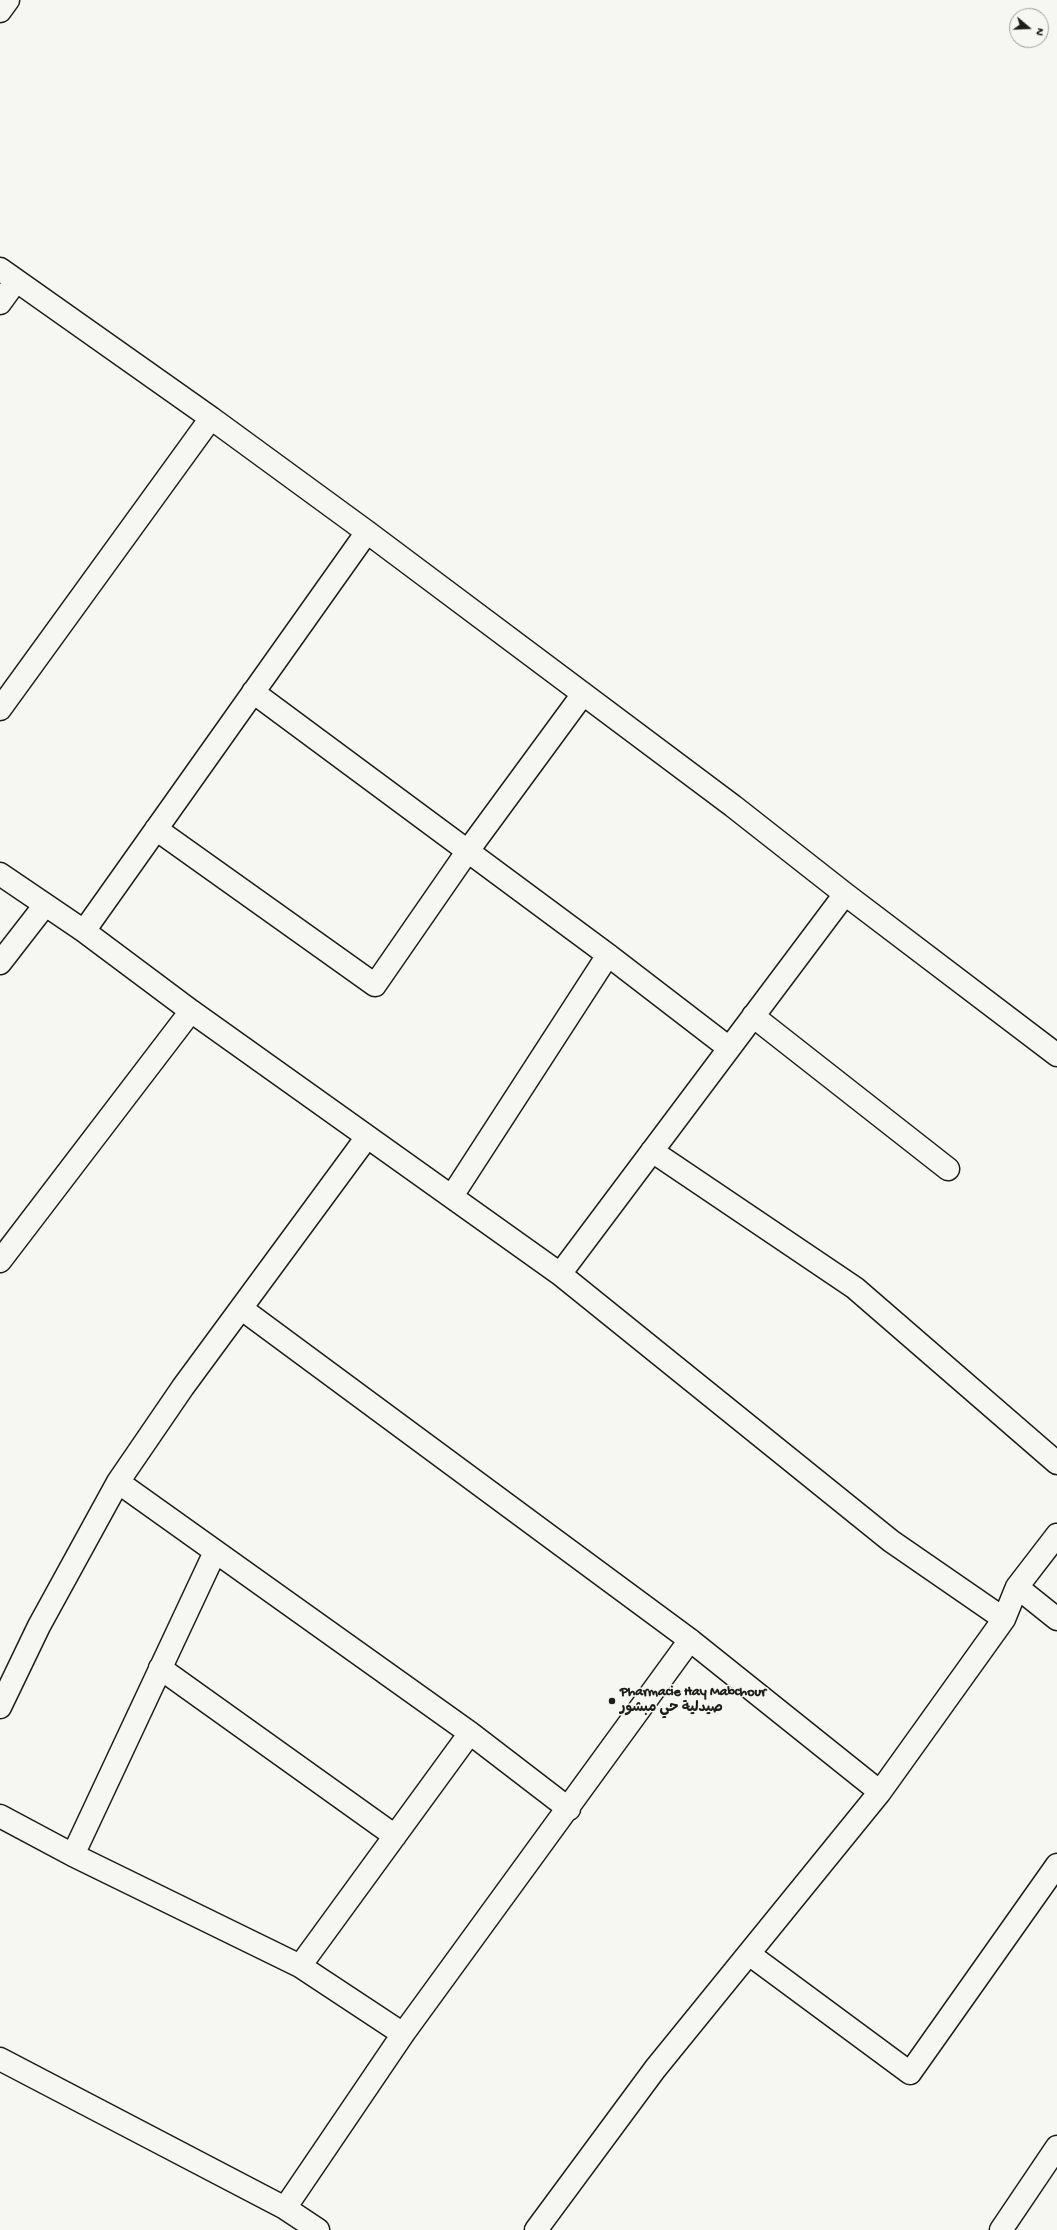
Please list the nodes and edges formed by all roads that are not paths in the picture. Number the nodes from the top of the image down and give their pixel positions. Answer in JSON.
{"nodes":[{"id":1,"x":8,"y":0,"type":"edge"},
{"id":2,"x":0,"y":11,"type":"edge"},
{"id":3,"x":8,"y":275,"type":"edge"},
{"id":4,"x":0,"y":303,"type":"edge"},
{"id":5,"x":211,"y":418,"type":"junction"},
{"id":6,"x":367,"y":532,"type":"junction"},
{"id":7,"x":253,"y":692,"type":"junction"},
{"id":8,"x":583,"y":694,"type":"junction"},
{"id":9,"x":0,"y":709,"type":"edge"},
{"id":10,"x":156,"y":829,"type":"junction"},
{"id":11,"x":467,"y":852,"type":"junction"},
{"id":12,"x":0,"y":874,"type":"edge"},
{"id":13,"x":845,"y":894,"type":"junction"},
{"id":14,"x":45,"y":905,"type":"junction"},
{"id":15,"x":84,"y":931,"type":"junction"},
{"id":16,"x":608,"y":955,"type":"junction"},
{"id":17,"x":0,"y":963,"type":"edge"},
{"id":18,"x":191,"y":1011,"type":"junction"},
{"id":19,"x":753,"y":1016,"type":"junction"},
{"id":20,"x":729,"y":1048,"type":"junction"},
{"id":21,"x":1057,"y":1055,"type":"edge"},
{"id":22,"x":367,"y":1137,"type":"junction"},
{"id":23,"x":652,"y":1151,"type":"junction"},
{"id":24,"x":948,"y":1169,"type":"dead end"},
{"id":25,"x":452,"y":1196,"type":"junction"},
{"id":26,"x":0,"y":1261,"type":"edge"},
{"id":27,"x":560,"y":1274,"type":"junction"},
{"id":28,"x":242,"y":1309,"type":"junction"},
{"id":29,"x":1057,"y":1463,"type":"edge"},
{"id":30,"x":118,"y":1482,"type":"junction"},
{"id":31,"x":1057,"y":1535,"type":"edge"},
{"id":32,"x":215,"y":1552,"type":"junction"},
{"id":33,"x":1017,"y":1587,"type":"junction"},
{"id":34,"x":1004,"y":1618,"type":"junction"},
{"id":35,"x":1057,"y":1619,"type":"edge"},
{"id":36,"x":690,"y":1640,"type":"junction"},
{"id":37,"x":160,"y":1668,"type":"junction"},
{"id":38,"x":0,"y":1707,"type":"edge"},
{"id":39,"x":470,"y":1733,"type":"junction"},
{"id":40,"x":880,"y":1792,"type":"junction"},
{"id":41,"x":569,"y":1809,"type":"junction"},
{"id":42,"x":0,"y":1816,"type":"edge"},
{"id":43,"x":395,"y":1836,"type":"junction"},
{"id":44,"x":73,"y":1855,"type":"junction"},
{"id":45,"x":1057,"y":1865,"type":"edge"},
{"id":46,"x":749,"y":1954,"type":"junction"},
{"id":47,"x":300,"y":1966,"type":"junction"},
{"id":48,"x":403,"y":2034,"type":"junction"},
{"id":49,"x":0,"y":2059,"type":"edge"},
{"id":50,"x":1057,"y":2147,"type":"edge"},
{"id":51,"x":285,"y":2208,"type":"junction"},
{"id":52,"x":318,"y":2230,"type":"edge"},
{"id":53,"x":536,"y":2230,"type":"edge"},
{"id":54,"x":1001,"y":2230,"type":"edge"}],
"edges":[{"from":1,"to":2,"type":"street"},
{"from":3,"to":4,"type":"street"},
{"from":3,"to":5,"type":"street"},
{"from":5,"to":6,"type":"street"},
{"from":5,"to":9,"type":"street"},
{"from":6,"to":7,"type":"street"},
{"from":6,"to":8,"type":"street"},
{"from":7,"to":10,"type":"street"},
{"from":7,"to":11,"type":"street"},
{"from":8,"to":11,"type":"street"},
{"from":8,"to":13,"type":"street"},
{"from":10,"to":11,"type":"street"},
{"from":10,"to":15,"type":"street"},
{"from":11,"to":16,"type":"street"},
{"from":12,"to":14,"type":"street"},
{"from":13,"to":19,"type":"street"},
{"from":13,"to":21,"type":"street"},
{"from":14,"to":15,"type":"street"},
{"from":14,"to":17,"type":"street"},
{"from":15,"to":18,"type":"street"},
{"from":16,"to":20,"type":"street"},
{"from":16,"to":25,"type":"street"},
{"from":18,"to":22,"type":"street"},
{"from":18,"to":26,"type":"street"},
{"from":19,"to":20,"type":"street"},
{"from":19,"to":24,"type":"street"},
{"from":20,"to":23,"type":"street"},
{"from":22,"to":25,"type":"street"},
{"from":22,"to":28,"type":"street"},
{"from":23,"to":27,"type":"street"},
{"from":23,"to":29,"type":"street"},
{"from":25,"to":27,"type":"street"},
{"from":27,"to":34,"type":"street"},
{"from":28,"to":30,"type":"street"},
{"from":28,"to":36,"type":"street"},
{"from":30,"to":32,"type":"street"},
{"from":30,"to":38,"type":"street"},
{"from":31,"to":33,"type":"street"},
{"from":32,"to":37,"type":"street"},
{"from":32,"to":39,"type":"street"},
{"from":33,"to":34,"type":"street"},
{"from":33,"to":35,"type":"street"},
{"from":34,"to":40,"type":"street"},
{"from":36,"to":40,"type":"street"},
{"from":36,"to":41,"type":"street"},
{"from":37,"to":43,"type":"street"},
{"from":37,"to":44,"type":"street"},
{"from":39,"to":41,"type":"street"},
{"from":39,"to":43,"type":"street"},
{"from":40,"to":46,"type":"street"},
{"from":41,"to":48,"type":"street"},
{"from":42,"to":44,"type":"street"},
{"from":43,"to":47,"type":"street"},
{"from":44,"to":47,"type":"street"},
{"from":45,"to":46,"type":"street"},
{"from":46,"to":53,"type":"street"},
{"from":47,"to":48,"type":"street"},
{"from":48,"to":51,"type":"street"},
{"from":49,"to":51,"type":"street"},
{"from":50,"to":54,"type":"street"},
{"from":51,"to":52,"type":"street"}]}
